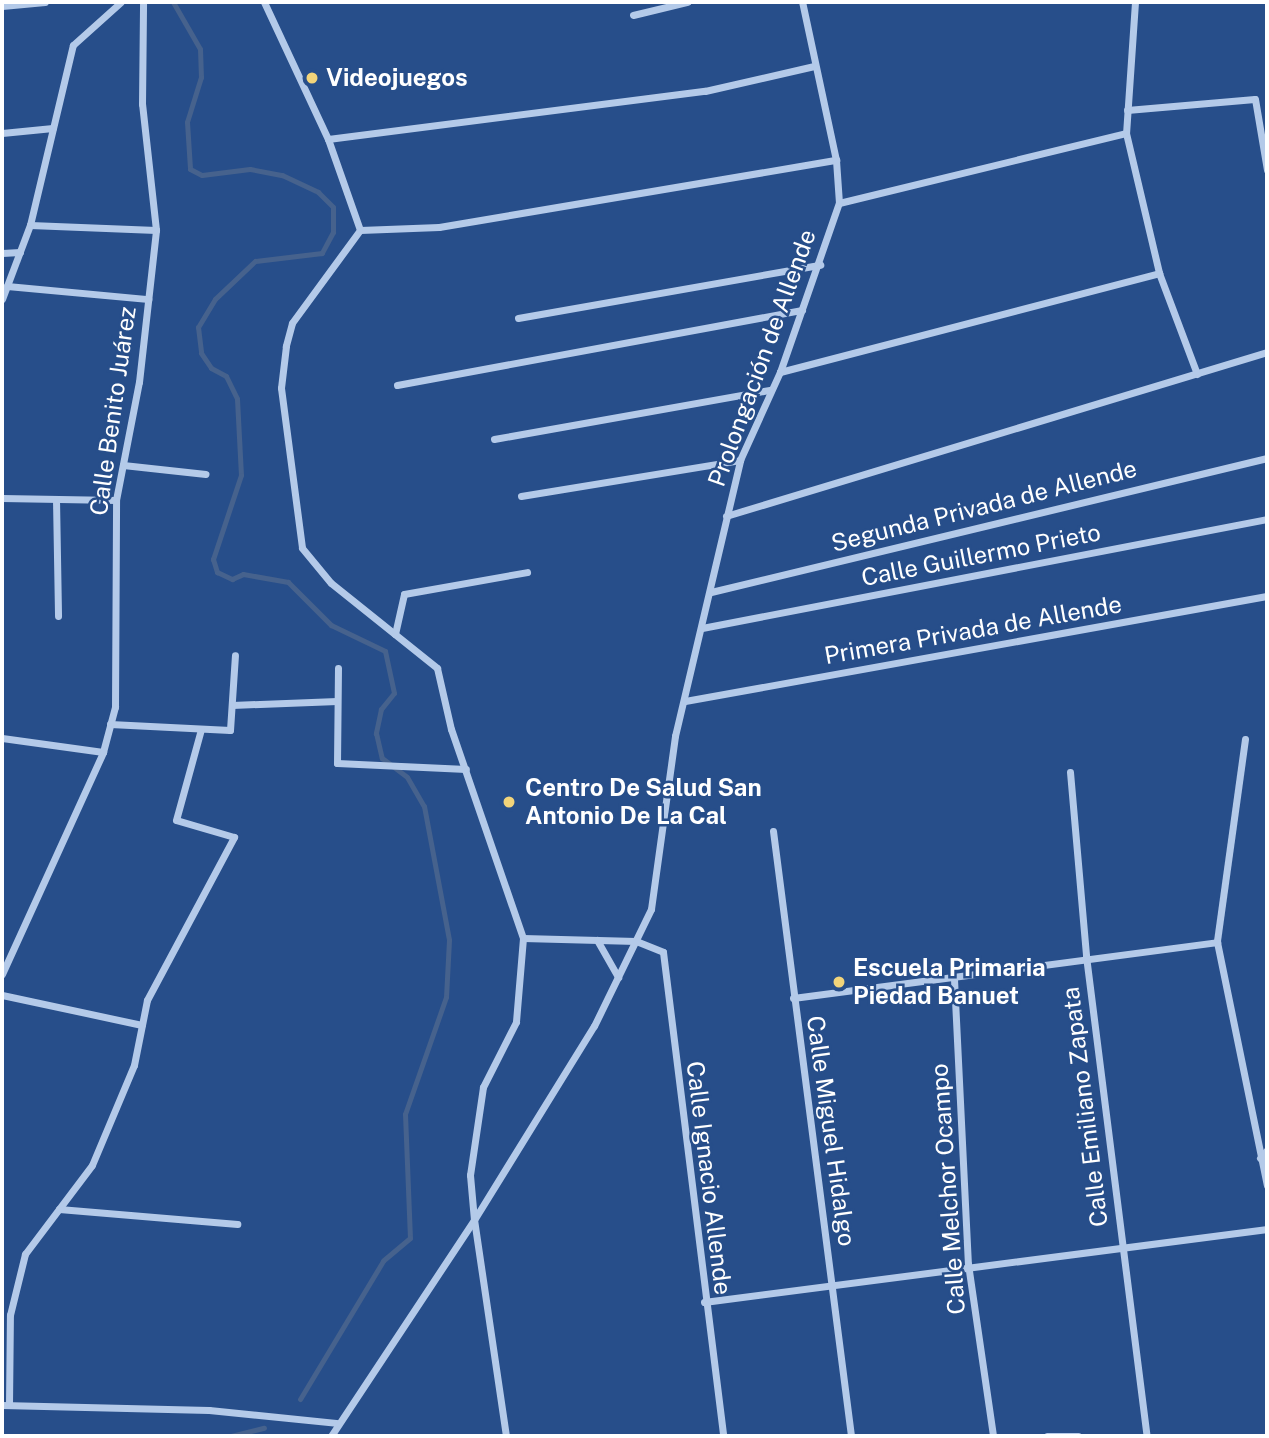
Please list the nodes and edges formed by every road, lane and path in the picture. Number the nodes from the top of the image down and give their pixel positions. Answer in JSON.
{"nodes":[{"id":1,"x":45,"y":2,"type":"edge"},
{"id":2,"x":121,"y":2,"type":"edge"},
{"id":3,"x":142,"y":2,"type":"edge"},
{"id":4,"x":264,"y":2,"type":"edge"},
{"id":5,"x":687,"y":2,"type":"edge"},
{"id":6,"x":802,"y":2,"type":"edge"},
{"id":7,"x":1135,"y":2,"type":"edge"},
{"id":8,"x":2,"y":6,"type":"edge"},
{"id":9,"x":633,"y":15,"type":"dead end"},
{"id":10,"x":814,"y":66,"type":"junction"},
{"id":11,"x":1128,"y":110,"type":"junction"},
{"id":12,"x":53,"y":128,"type":"junction"},
{"id":13,"x":2,"y":133,"type":"edge"},
{"id":14,"x":1126,"y":133,"type":"junction"},
{"id":15,"x":328,"y":139,"type":"junction"},
{"id":16,"x":836,"y":160,"type":"junction"},
{"id":17,"x":1267,"y":170,"type":"edge"},
{"id":18,"x":839,"y":203,"type":"junction"},
{"id":19,"x":30,"y":225,"type":"junction"},
{"id":20,"x":156,"y":230,"type":"junction"},
{"id":21,"x":360,"y":230,"type":"junction"},
{"id":22,"x":20,"y":252,"type":"junction"},
{"id":23,"x":2,"y":253,"type":"edge"},
{"id":24,"x":820,"y":265,"type":"junction"},
{"id":25,"x":1159,"y":273,"type":"junction"},
{"id":26,"x":7,"y":286,"type":"junction"},
{"id":27,"x":2,"y":299,"type":"edge"},
{"id":28,"x":148,"y":299,"type":"junction"},
{"id":29,"x":802,"y":310,"type":"junction"},
{"id":30,"x":519,"y":318,"type":"dead end"},
{"id":31,"x":1267,"y":352,"type":"edge"},
{"id":32,"x":780,"y":372,"type":"junction"},
{"id":33,"x":1197,"y":374,"type":"junction"},
{"id":34,"x":397,"y":385,"type":"dead end"},
{"id":35,"x":770,"y":390,"type":"junction"},
{"id":36,"x":494,"y":439,"type":"dead end"},
{"id":37,"x":1267,"y":458,"type":"edge"},
{"id":38,"x":740,"y":460,"type":"junction"},
{"id":39,"x":123,"y":465,"type":"junction"},
{"id":40,"x":206,"y":474,"type":"dead end"},
{"id":41,"x":521,"y":496,"type":"dead end"},
{"id":42,"x":2,"y":498,"type":"edge"},
{"id":43,"x":56,"y":499,"type":"junction"},
{"id":44,"x":116,"y":500,"type":"junction"},
{"id":45,"x":726,"y":516,"type":"junction"},
{"id":46,"x":1267,"y":519,"type":"edge"},
{"id":47,"x":527,"y":572,"type":"dead end"},
{"id":48,"x":710,"y":592,"type":"junction"},
{"id":49,"x":1267,"y":596,"type":"edge"},
{"id":50,"x":58,"y":616,"type":"dead end"},
{"id":51,"x":702,"y":628,"type":"junction"},
{"id":52,"x":395,"y":634,"type":"junction"},
{"id":53,"x":235,"y":654,"type":"dead end"},
{"id":54,"x":338,"y":668,"type":"dead end"},
{"id":55,"x":337,"y":701,"type":"junction"},
{"id":56,"x":685,"y":701,"type":"junction"},
{"id":57,"x":232,"y":705,"type":"junction"},
{"id":58,"x":110,"y":724,"type":"junction"},
{"id":59,"x":201,"y":729,"type":"junction"},
{"id":60,"x":2,"y":738,"type":"edge"},
{"id":61,"x":1245,"y":739,"type":"dead end"},
{"id":62,"x":103,"y":752,"type":"junction"},
{"id":63,"x":466,"y":769,"type":"junction"},
{"id":64,"x":1070,"y":772,"type":"dead end"},
{"id":65,"x":773,"y":831,"type":"dead end"},
{"id":66,"x":523,"y":938,"type":"junction"},
{"id":67,"x":597,"y":940,"type":"junction"},
{"id":68,"x":636,"y":941,"type":"junction"},
{"id":69,"x":1217,"y":942,"type":"junction"},
{"id":70,"x":1086,"y":957,"type":"junction"},
{"id":71,"x":2,"y":974,"type":"edge"},
{"id":72,"x":618,"y":977,"type":"junction"},
{"id":73,"x":954,"y":979,"type":"junction"},
{"id":74,"x":2,"y":995,"type":"edge"},
{"id":75,"x":793,"y":998,"type":"junction"},
{"id":76,"x":142,"y":1025,"type":"junction"},
{"id":77,"x":1267,"y":1150,"type":"edge"},
{"id":78,"x":1261,"y":1158,"type":"junction"},
{"id":79,"x":1267,"y":1185,"type":"edge"},
{"id":80,"x":59,"y":1209,"type":"junction"},
{"id":81,"x":474,"y":1220,"type":"junction"},
{"id":82,"x":237,"y":1224,"type":"dead end"},
{"id":83,"x":1267,"y":1229,"type":"edge"},
{"id":84,"x":1120,"y":1246,"type":"junction"},
{"id":85,"x":968,"y":1264,"type":"junction"},
{"id":86,"x":833,"y":1285,"type":"junction"},
{"id":87,"x":704,"y":1302,"type":"junction"},
{"id":88,"x":5,"y":1405,"type":"edge"},
{"id":89,"x":338,"y":1423,"type":"junction"},
{"id":90,"x":331,"y":1436,"type":"edge"},
{"id":91,"x":506,"y":1436,"type":"edge"},
{"id":92,"x":723,"y":1436,"type":"edge"},
{"id":93,"x":851,"y":1436,"type":"edge"},
{"id":94,"x":993,"y":1436,"type":"edge"},
{"id":95,"x":1047,"y":1436,"type":"edge"},
{"id":96,"x":1078,"y":1436,"type":"edge"},
{"id":97,"x":1147,"y":1436,"type":"edge"}],
"edges":[{"from":1,"to":8,"type":"street"},
{"from":2,"to":12,"type":"street"},
{"from":3,"to":20,"type":"street","name":"Calle Benito Juárez"},
{"from":4,"to":15,"type":"street"},
{"from":5,"to":9,"type":"street"},
{"from":6,"to":10,"type":"street","name":"Prolongación de Allende"},
{"from":7,"to":11,"type":"street"},
{"from":10,"to":15,"type":"street"},
{"from":10,"to":16,"type":"street","name":"Prolongación de Allende"},
{"from":11,"to":14,"type":"street"},
{"from":11,"to":17,"type":"street"},
{"from":12,"to":13,"type":"street"},
{"from":12,"to":19,"type":"street"},
{"from":14,"to":18,"type":"street"},
{"from":14,"to":25,"type":"street"},
{"from":15,"to":21,"type":"street"},
{"from":16,"to":18,"type":"street","name":"Prolongación de Allende"},
{"from":16,"to":21,"type":"street"},
{"from":18,"to":24,"type":"street","name":"Prolongación de Allende"},
{"from":19,"to":20,"type":"street"},
{"from":19,"to":22,"type":"street"},
{"from":20,"to":28,"type":"street","name":"Calle Benito Juárez"},
{"from":21,"to":52,"type":"street"},
{"from":22,"to":23,"type":"street"},
{"from":22,"to":26,"type":"street"},
{"from":24,"to":29,"type":"street","name":"Prolongación de Allende"},
{"from":24,"to":30,"type":"street"},
{"from":25,"to":32,"type":"street"},
{"from":25,"to":33,"type":"street"},
{"from":26,"to":27,"type":"street"},
{"from":26,"to":28,"type":"street"},
{"from":28,"to":39,"type":"street","name":"Calle Benito Juárez"},
{"from":29,"to":32,"type":"street","name":"Prolongación de Allende"},
{"from":29,"to":34,"type":"street"},
{"from":31,"to":33,"type":"street"},
{"from":32,"to":35,"type":"street","name":"Prolongación de Allende"},
{"from":33,"to":45,"type":"street"},
{"from":35,"to":36,"type":"street"},
{"from":35,"to":38,"type":"street","name":"Prolongación de Allende"},
{"from":37,"to":48,"type":"street","name":"Segunda Privada de Allende"},
{"from":38,"to":41,"type":"street"},
{"from":38,"to":45,"type":"street","name":"Prolongación de Allende"},
{"from":39,"to":40,"type":"street"},
{"from":39,"to":44,"type":"street","name":"Calle Benito Juárez"},
{"from":42,"to":43,"type":"street"},
{"from":43,"to":44,"type":"street"},
{"from":43,"to":50,"type":"street"},
{"from":44,"to":58,"type":"street","name":"Calle Benito Juárez"},
{"from":45,"to":48,"type":"street","name":"Prolongación de Allende"},
{"from":46,"to":51,"type":"street","name":"Calle Guillermo Prieto"},
{"from":47,"to":52,"type":"street"},
{"from":48,"to":51,"type":"street","name":"Prolongación de Allende"},
{"from":49,"to":56,"type":"street","name":"Primera Privada de Allende"},
{"from":51,"to":56,"type":"street","name":"Prolongación de Allende"},
{"from":52,"to":63,"type":"street"},
{"from":53,"to":57,"type":"street"},
{"from":54,"to":55,"type":"street"},
{"from":55,"to":57,"type":"street"},
{"from":55,"to":63,"type":"street"},
{"from":56,"to":68,"type":"street","name":"Prolongación de Allende"},
{"from":57,"to":59,"type":"street"},
{"from":58,"to":59,"type":"street"},
{"from":58,"to":62,"type":"street","name":"Calle Benito Juárez"},
{"from":59,"to":76,"type":"street"},
{"from":60,"to":62,"type":"street"},
{"from":61,"to":69,"type":"street"},
{"from":62,"to":71,"type":"street","name":"Calle Benito Juárez"},
{"from":63,"to":66,"type":"street"},
{"from":64,"to":70,"type":"street","name":"Calle Emiliano Zapata"},
{"from":65,"to":75,"type":"street","name":"Calle Miguel Hidalgo"},
{"from":66,"to":67,"type":"street"},
{"from":66,"to":81,"type":"street"},
{"from":67,"to":68,"type":"street"},
{"from":67,"to":72,"type":"street"},
{"from":68,"to":72,"type":"street","name":"Prolongación de Allende"},
{"from":68,"to":87,"type":"street","name":"Calle Ignacio Allende"},
{"from":69,"to":70,"type":"street"},
{"from":69,"to":78,"type":"street"},
{"from":70,"to":73,"type":"street"},
{"from":70,"to":84,"type":"street","name":"Calle Emiliano Zapata"},
{"from":72,"to":81,"type":"street","name":"Prolongación de Allende"},
{"from":73,"to":75,"type":"street"},
{"from":73,"to":85,"type":"street","name":"Calle Melchor Ocampo"},
{"from":74,"to":76,"type":"street"},
{"from":75,"to":86,"type":"street","name":"Calle Miguel Hidalgo"},
{"from":76,"to":80,"type":"street"},
{"from":77,"to":78,"type":"street"},
{"from":78,"to":79,"type":"street"},
{"from":80,"to":82,"type":"street"},
{"from":80,"to":88,"type":"street"},
{"from":81,"to":89,"type":"street","name":"Prolongación de Allende"},
{"from":81,"to":91,"type":"street"},
{"from":83,"to":84,"type":"street"},
{"from":84,"to":85,"type":"street"},
{"from":84,"to":97,"type":"street","name":"Calle Emiliano Zapata"},
{"from":85,"to":86,"type":"street"},
{"from":85,"to":94,"type":"street","name":"Calle Melchor Ocampo"},
{"from":86,"to":87,"type":"street"},
{"from":86,"to":93,"type":"street","name":"Calle Miguel Hidalgo"},
{"from":87,"to":92,"type":"street","name":"Calle Ignacio Allende"},
{"from":88,"to":89,"type":"street"},
{"from":89,"to":90,"type":"street","name":"Prolongación de Allende"},
{"from":95,"to":96,"type":"street"}]}
